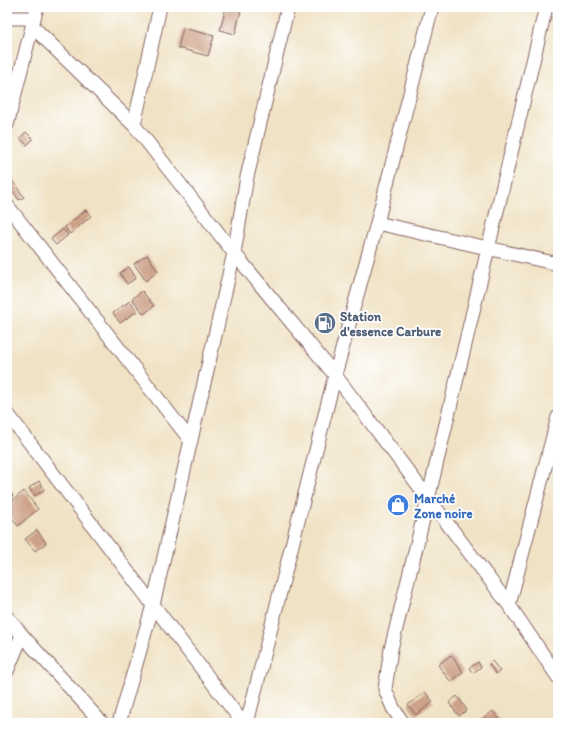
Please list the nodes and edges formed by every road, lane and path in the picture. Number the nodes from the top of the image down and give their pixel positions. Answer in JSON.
{"nodes":[{"id":1,"x":160,"y":7,"type":"edge"},
{"id":2,"x":288,"y":7,"type":"edge"},
{"id":3,"x":432,"y":7,"type":"edge"},
{"id":4,"x":546,"y":7,"type":"edge"},
{"id":5,"x":34,"y":17,"type":"edge"},
{"id":6,"x":7,"y":18,"type":"edge"},
{"id":7,"x":7,"y":125,"type":"edge"},
{"id":8,"x":134,"y":125,"type":"junction"},
{"id":9,"x":7,"y":205,"type":"edge"},
{"id":10,"x":377,"y":223,"type":"junction"},
{"id":11,"x":488,"y":249,"type":"junction"},
{"id":12,"x":234,"y":253,"type":"junction"},
{"id":13,"x":558,"y":264,"type":"edge"},
{"id":14,"x":336,"y":375,"type":"junction"},
{"id":15,"x":7,"y":413,"type":"edge"},
{"id":16,"x":558,"y":417,"type":"edge"},
{"id":17,"x":191,"y":441,"type":"junction"},
{"id":18,"x":428,"y":499,"type":"junction"},
{"id":19,"x":153,"y":605,"type":"junction"},
{"id":20,"x":509,"y":605,"type":"junction"},
{"id":21,"x":7,"y":617,"type":"edge"},
{"id":22,"x":22,"y":635,"type":"junction"},
{"id":23,"x":7,"y":671,"type":"edge"},
{"id":24,"x":558,"y":677,"type":"edge"},
{"id":25,"x":102,"y":723,"type":"edge"},
{"id":26,"x":119,"y":723,"type":"edge"},
{"id":27,"x":243,"y":723,"type":"edge"},
{"id":28,"x":246,"y":723,"type":"edge"},
{"id":29,"x":403,"y":723,"type":"edge"}],
"edges":[{"from":1,"to":8,"type":"street"},
{"from":2,"to":12,"type":"street"},
{"from":3,"to":10,"type":"street"},
{"from":4,"to":11,"type":"street"},
{"from":5,"to":6,"type":"street"},
{"from":5,"to":7,"type":"street"},
{"from":5,"to":8,"type":"street"},
{"from":8,"to":12,"type":"street"},
{"from":9,"to":17,"type":"street"},
{"from":10,"to":11,"type":"street"},
{"from":10,"to":14,"type":"street"},
{"from":11,"to":13,"type":"street"},
{"from":11,"to":18,"type":"street"},
{"from":12,"to":14,"type":"street"},
{"from":12,"to":17,"type":"street"},
{"from":14,"to":18,"type":"street"},
{"from":14,"to":28,"type":"street"},
{"from":15,"to":19,"type":"street"},
{"from":16,"to":20,"type":"street"},
{"from":17,"to":19,"type":"street"},
{"from":18,"to":20,"type":"street"},
{"from":18,"to":29,"type":"street"},
{"from":19,"to":26,"type":"street"},
{"from":19,"to":27,"type":"street"},
{"from":20,"to":24,"type":"street"},
{"from":21,"to":22,"type":"street"},
{"from":22,"to":23,"type":"street"},
{"from":22,"to":25,"type":"street"}]}
